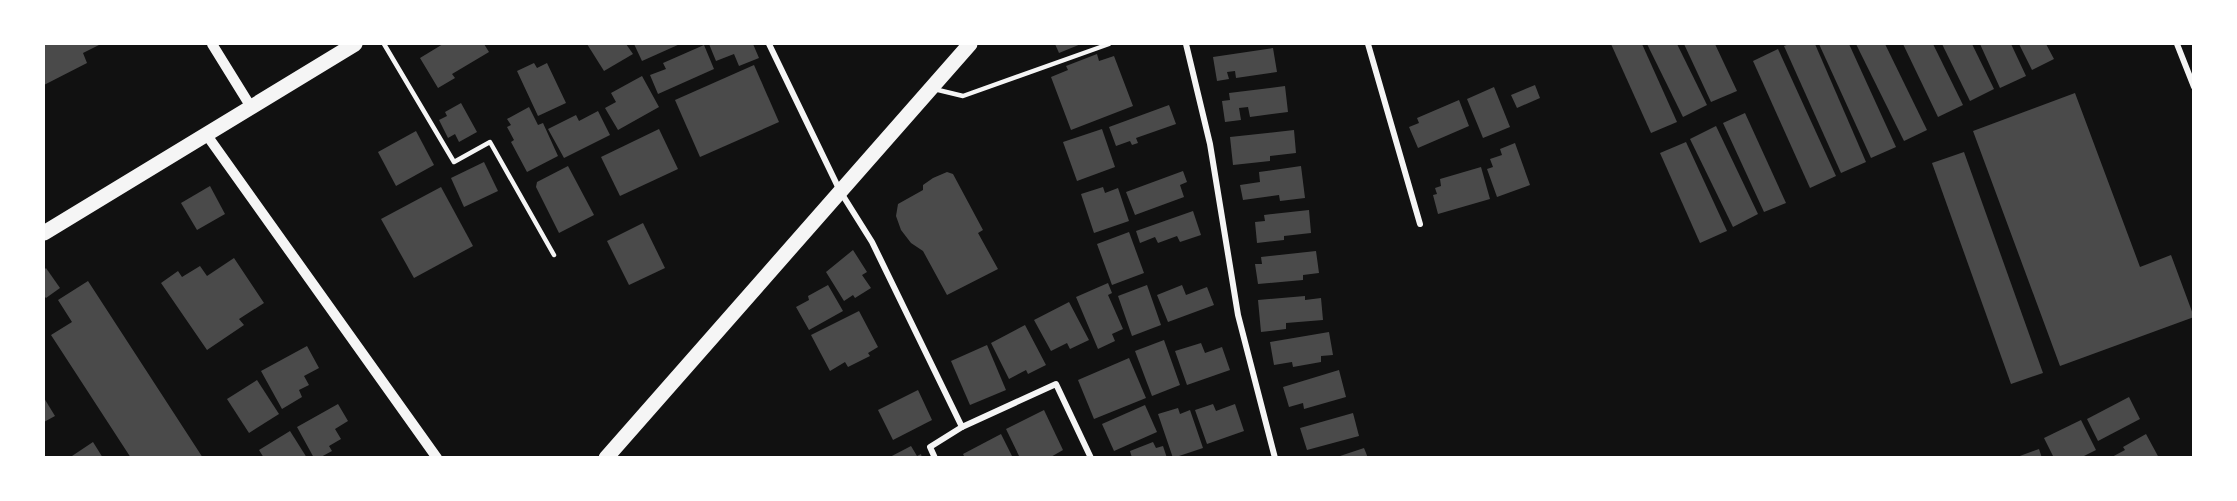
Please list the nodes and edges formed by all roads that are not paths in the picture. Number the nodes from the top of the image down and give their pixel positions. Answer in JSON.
{"nodes":[{"id":1,"x":212,"y":44,"type":"edge"},
{"id":2,"x":355,"y":44,"type":"edge"},
{"id":3,"x":384,"y":44,"type":"edge"},
{"id":4,"x":769,"y":44,"type":"edge"},
{"id":5,"x":970,"y":44,"type":"edge"},
{"id":6,"x":1109,"y":44,"type":"edge"},
{"id":7,"x":1186,"y":44,"type":"edge"},
{"id":8,"x":1368,"y":44,"type":"edge"},
{"id":9,"x":2177,"y":44,"type":"edge"},
{"id":10,"x":2193,"y":87,"type":"edge"},
{"id":11,"x":931,"y":88,"type":"junction"},
{"id":12,"x":251,"y":107,"type":"junction"},
{"id":13,"x":206,"y":134,"type":"junction"},
{"id":14,"x":840,"y":191,"type":"junction"},
{"id":15,"x":1420,"y":224,"type":"dead end"},
{"id":16,"x":44,"y":233,"type":"edge"},
{"id":17,"x":554,"y":255,"type":"dead end"},
{"id":18,"x":962,"y":427,"type":"junction"},
{"id":19,"x":437,"y":458,"type":"edge"},
{"id":20,"x":606,"y":458,"type":"edge"},
{"id":21,"x":936,"y":458,"type":"edge"},
{"id":22,"x":1090,"y":458,"type":"edge"},
{"id":23,"x":1275,"y":458,"type":"edge"}],
"edges":[{"from":1,"to":12,"type":"street"},
{"from":2,"to":12,"type":"main road"},
{"from":3,"to":17,"type":"lane"},
{"from":4,"to":14,"type":"street"},
{"from":5,"to":11,"type":"main road"},
{"from":6,"to":11,"type":"lane"},
{"from":7,"to":23,"type":"street"},
{"from":8,"to":15,"type":"street"},
{"from":9,"to":10,"type":"street"},
{"from":11,"to":14,"type":"main road"},
{"from":12,"to":13,"type":"main road"},
{"from":13,"to":16,"type":"main road"},
{"from":13,"to":19,"type":"street"},
{"from":14,"to":18,"type":"street"},
{"from":14,"to":20,"type":"main road"},
{"from":18,"to":21,"type":"street"},
{"from":18,"to":22,"type":"street"}]}
